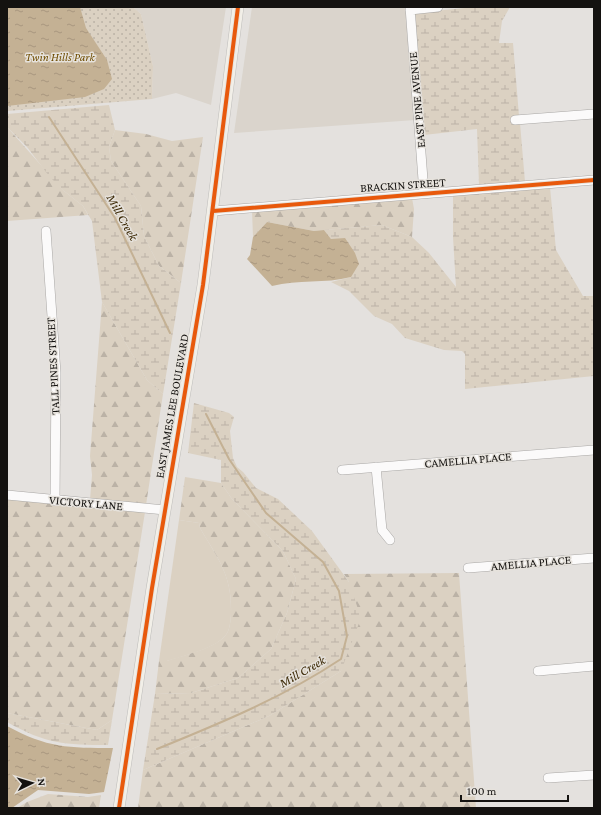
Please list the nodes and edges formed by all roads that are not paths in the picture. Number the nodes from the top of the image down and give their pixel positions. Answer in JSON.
{"nodes":[{"id":1,"x":238,"y":7,"type":"edge"},
{"id":2,"x":438,"y":7,"type":"edge"},
{"id":3,"x":410,"y":8,"type":"edge"},
{"id":4,"x":594,"y":114,"type":"edge"},
{"id":5,"x":515,"y":120,"type":"dead end"},
{"id":6,"x":594,"y":180,"type":"edge"},
{"id":7,"x":424,"y":193,"type":"junction"},
{"id":8,"x":213,"y":210,"type":"junction"},
{"id":9,"x":46,"y":231,"type":"dead end"},
{"id":10,"x":594,"y":450,"type":"edge"},
{"id":11,"x":376,"y":467,"type":"junction"},
{"id":12,"x":342,"y":470,"type":"dead end"},
{"id":13,"x":7,"y":495,"type":"edge"},
{"id":14,"x":55,"y":501,"type":"junction"},
{"id":15,"x":165,"y":510,"type":"junction"},
{"id":16,"x":390,"y":540,"type":"dead end"},
{"id":17,"x":594,"y":558,"type":"edge"},
{"id":18,"x":468,"y":568,"type":"dead end"},
{"id":19,"x":594,"y":666,"type":"edge"},
{"id":20,"x":538,"y":671,"type":"dead end"},
{"id":21,"x":594,"y":774,"type":"edge"},
{"id":22,"x":548,"y":778,"type":"dead end"},
{"id":23,"x":119,"y":808,"type":"edge"}],
"edges":[{"from":1,"to":8,"type":"main road","name":"EAST JAMES LEE BOULEVARD"},
{"from":2,"to":3,"type":"street"},
{"from":3,"to":7,"type":"street","name":"EAST PINE AVENUE"},
{"from":4,"to":5,"type":"street"},
{"from":6,"to":7,"type":"street","name":"BRACKIN STREET"},
{"from":7,"to":8,"type":"street","name":"BRACKIN STREET"},
{"from":8,"to":15,"type":"main road","name":"EAST JAMES LEE BOULEVARD"},
{"from":9,"to":14,"type":"street","name":"TALL PINES STREET"},
{"from":10,"to":11,"type":"street","name":"CAMELLIA PLACE"},
{"from":11,"to":12,"type":"street","name":"CAMELLIA PLACE"},
{"from":11,"to":16,"type":"street"},
{"from":13,"to":14,"type":"street","name":"VICTORY LANE"},
{"from":14,"to":15,"type":"street","name":"VICTORY LANE"},
{"from":15,"to":23,"type":"main road","name":"EAST JAMES LEE BOULEVARD"},
{"from":17,"to":18,"type":"street","name":"AMELLIA PLACE"},
{"from":19,"to":20,"type":"street"},
{"from":21,"to":22,"type":"street"}]}
